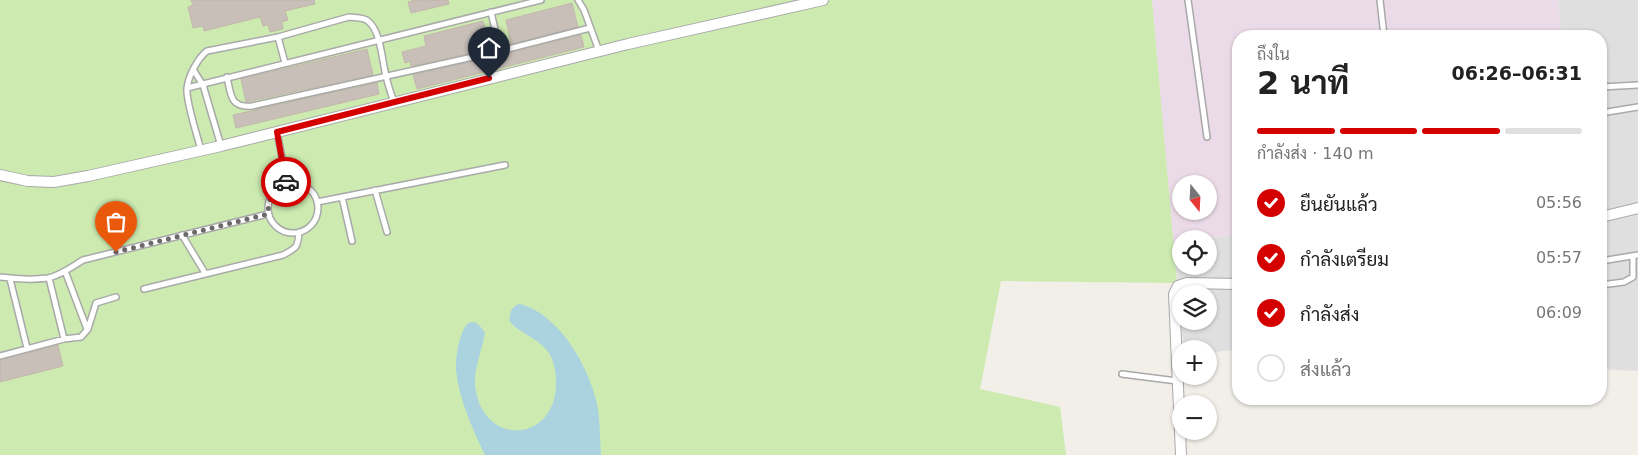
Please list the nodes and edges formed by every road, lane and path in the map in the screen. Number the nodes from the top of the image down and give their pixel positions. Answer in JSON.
{"nodes":[{"id":1,"x":541,"y":0,"type":"edge"},
{"id":2,"x":578,"y":0,"type":"edge"},
{"id":3,"x":823,"y":0,"type":"edge"},
{"id":4,"x":1188,"y":0,"type":"edge"},
{"id":5,"x":1380,"y":0,"type":"edge"},
{"id":6,"x":491,"y":12,"type":"junction"},
{"id":7,"x":590,"y":28,"type":"junction"},
{"id":8,"x":1383,"y":30,"type":"edge"},
{"id":9,"x":278,"y":37,"type":"junction"},
{"id":10,"x":379,"y":40,"type":"junction"},
{"id":11,"x":500,"y":51,"type":"junction"},
{"id":12,"x":599,"y":51,"type":"junction"},
{"id":13,"x":285,"y":63,"type":"junction"},
{"id":14,"x":194,"y":71,"type":"junction"},
{"id":15,"x":227,"y":77,"type":"junction"},
{"id":16,"x":386,"y":77,"type":"junction"},
{"id":17,"x":203,"y":85,"type":"junction"},
{"id":18,"x":1638,"y":85,"type":"edge"},
{"id":19,"x":1607,"y":87,"type":"edge"},
{"id":20,"x":187,"y":88,"type":"junction"},
{"id":21,"x":394,"y":103,"type":"junction"},
{"id":22,"x":1638,"y":106,"type":"edge"},
{"id":23,"x":1607,"y":112,"type":"edge"},
{"id":24,"x":277,"y":132,"type":"junction"},
{"id":25,"x":1207,"y":138,"type":"dead end"},
{"id":26,"x":221,"y":146,"type":"junction"},
{"id":27,"x":201,"y":150,"type":"junction"},
{"id":28,"x":505,"y":165,"type":"dead end"},
{"id":29,"x":0,"y":175,"type":"edge"},
{"id":30,"x":287,"y":183,"type":"junction"},
{"id":31,"x":375,"y":190,"type":"junction"},
{"id":32,"x":342,"y":197,"type":"junction"},
{"id":33,"x":317,"y":202,"type":"junction"},
{"id":34,"x":1638,"y":208,"type":"edge"},
{"id":35,"x":268,"y":214,"type":"junction"},
{"id":36,"x":1607,"y":216,"type":"edge"},
{"id":37,"x":298,"y":232,"type":"junction"},
{"id":38,"x":387,"y":232,"type":"dead end"},
{"id":39,"x":182,"y":235,"type":"junction"},
{"id":40,"x":352,"y":241,"type":"dead end"},
{"id":41,"x":1636,"y":256,"type":"edge"},
{"id":42,"x":1607,"y":260,"type":"edge"},
{"id":43,"x":66,"y":271,"type":"junction"},
{"id":44,"x":205,"y":273,"type":"junction"},
{"id":45,"x":0,"y":277,"type":"edge"},
{"id":46,"x":49,"y":278,"type":"junction"},
{"id":47,"x":10,"y":279,"type":"junction"},
{"id":48,"x":1232,"y":284,"type":"edge"},
{"id":49,"x":1607,"y":284,"type":"edge"},
{"id":50,"x":144,"y":289,"type":"dead end"},
{"id":51,"x":116,"y":297,"type":"dead end"},
{"id":52,"x":88,"y":329,"type":"junction"},
{"id":53,"x":64,"y":339,"type":"junction"},
{"id":54,"x":1176,"y":340,"type":"edge"},
{"id":55,"x":27,"y":348,"type":"junction"},
{"id":56,"x":0,"y":356,"type":"edge"},
{"id":57,"x":1122,"y":374,"type":"dead end"},
{"id":58,"x":1172,"y":380,"type":"edge"},
{"id":59,"x":1178,"y":385,"type":"edge"},
{"id":60,"x":1180,"y":455,"type":"edge"}],
"edges":[{"from":1,"to":6,"type":"lane"},
{"from":2,"to":7,"type":"lane"},
{"from":3,"to":12,"type":"street"},
{"from":4,"to":25,"type":"lane"},
{"from":5,"to":8,"type":"lane"},
{"from":6,"to":10,"type":"lane"},
{"from":6,"to":11,"type":"lane"},
{"from":7,"to":11,"type":"lane"},
{"from":7,"to":12,"type":"lane"},
{"from":9,"to":10,"type":"lane"},
{"from":9,"to":13,"type":"lane"},
{"from":9,"to":14,"type":"lane"},
{"from":10,"to":13,"type":"lane"},
{"from":10,"to":16,"type":"lane"},
{"from":11,"to":16,"type":"lane"},
{"from":12,"to":21,"type":"street"},
{"from":13,"to":15,"type":"lane"},
{"from":14,"to":17,"type":"lane"},
{"from":14,"to":20,"type":"lane"},
{"from":15,"to":16,"type":"lane"},
{"from":15,"to":17,"type":"lane"},
{"from":16,"to":21,"type":"lane"},
{"from":17,"to":20,"type":"lane"},
{"from":17,"to":26,"type":"lane"},
{"from":18,"to":19,"type":"lane"},
{"from":20,"to":27,"type":"lane"},
{"from":21,"to":24,"type":"street"},
{"from":22,"to":23,"type":"lane"},
{"from":24,"to":26,"type":"street"},
{"from":24,"to":30,"type":"lane"},
{"from":26,"to":27,"type":"street"},
{"from":27,"to":29,"type":"street"},
{"from":28,"to":31,"type":"lane"},
{"from":30,"to":33,"type":"lane"},
{"from":30,"to":35,"type":"lane"},
{"from":31,"to":32,"type":"lane"},
{"from":31,"to":38,"type":"lane"},
{"from":32,"to":33,"type":"lane"},
{"from":32,"to":40,"type":"lane"},
{"from":33,"to":37,"type":"lane"},
{"from":34,"to":36,"type":"street"},
{"from":35,"to":37,"type":"lane"},
{"from":35,"to":39,"type":"lane"},
{"from":37,"to":44,"type":"lane"},
{"from":39,"to":43,"type":"lane"},
{"from":39,"to":44,"type":"lane"},
{"from":41,"to":42,"type":"lane"},
{"from":41,"to":49,"type":"lane"},
{"from":43,"to":46,"type":"lane"},
{"from":43,"to":52,"type":"lane"},
{"from":44,"to":50,"type":"lane"},
{"from":45,"to":47,"type":"lane"},
{"from":46,"to":47,"type":"lane"},
{"from":46,"to":53,"type":"lane"},
{"from":47,"to":55,"type":"lane"},
{"from":48,"to":54,"type":"street"},
{"from":51,"to":52,"type":"lane"},
{"from":52,"to":53,"type":"lane"},
{"from":53,"to":55,"type":"lane"},
{"from":55,"to":56,"type":"lane"},
{"from":57,"to":58,"type":"lane"},
{"from":59,"to":60,"type":"street"}]}
